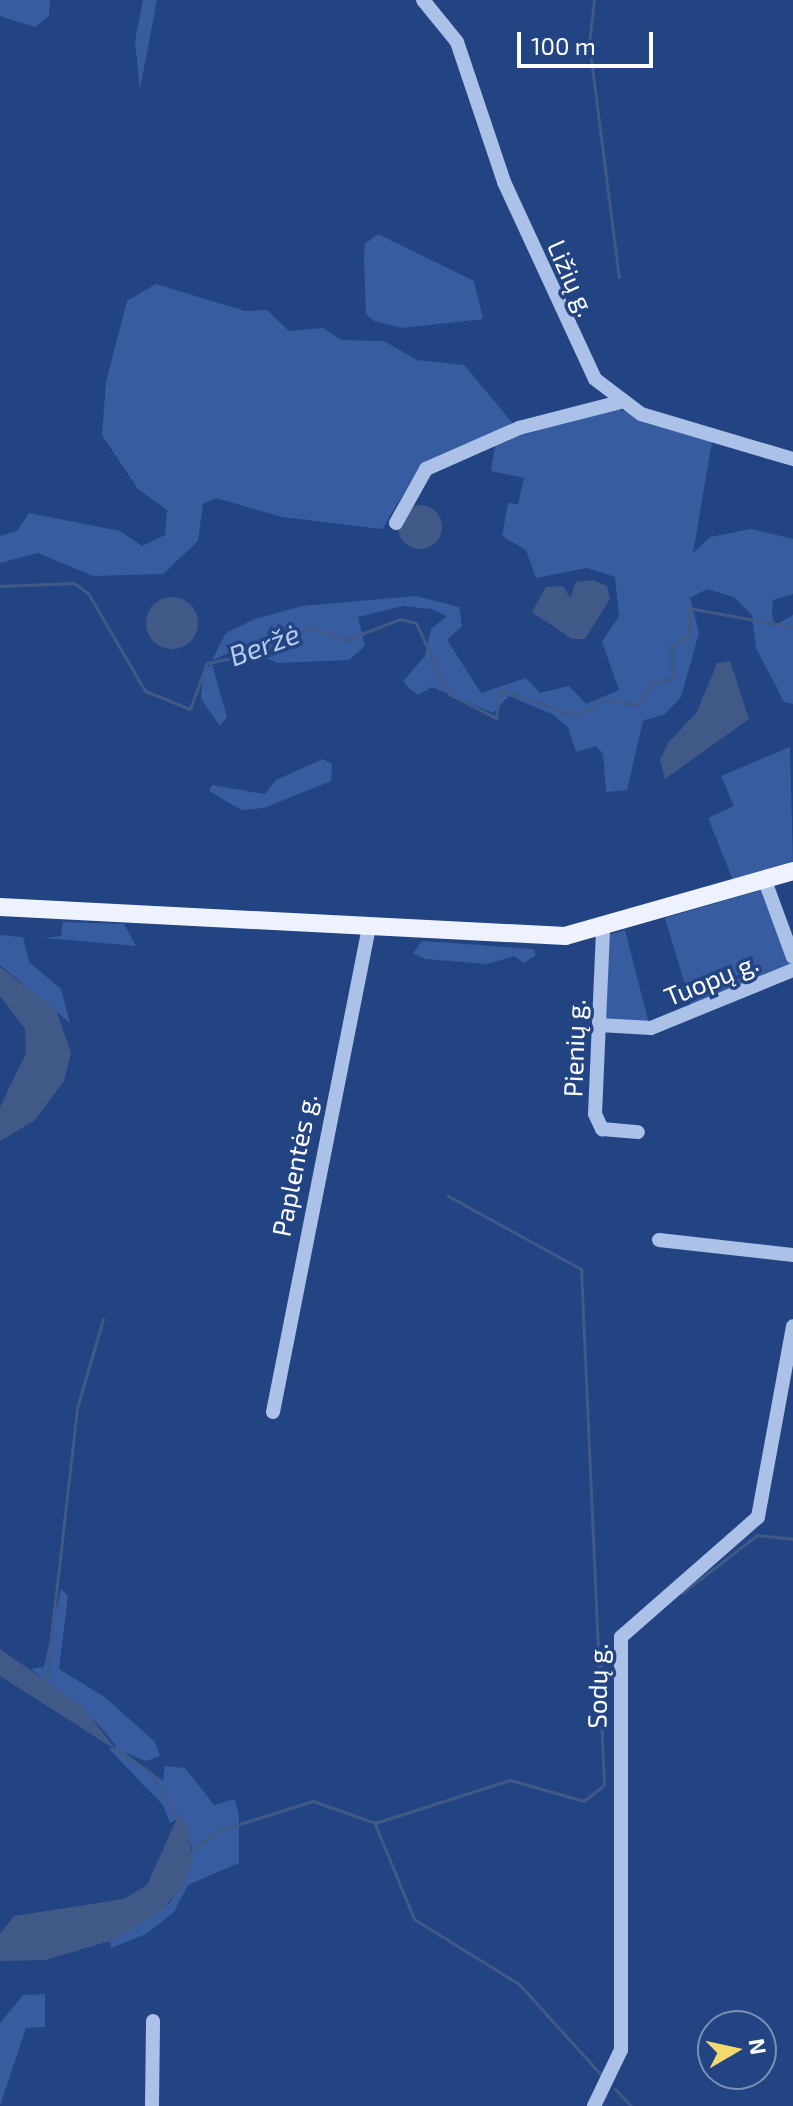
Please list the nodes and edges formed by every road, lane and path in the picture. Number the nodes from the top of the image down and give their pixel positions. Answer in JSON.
{"nodes":[{"id":1,"x":423,"y":0,"type":"edge"},
{"id":2,"x":442,"y":0,"type":"edge"},
{"id":3,"x":450,"y":27,"type":"junction"},
{"id":4,"x":620,"y":402,"type":"junction"},
{"id":5,"x":793,"y":459,"type":"edge"},
{"id":6,"x":396,"y":523,"type":"dead end"},
{"id":7,"x":793,"y":871,"type":"edge"},
{"id":8,"x":765,"y":881,"type":"junction"},
{"id":9,"x":0,"y":907,"type":"edge"},
{"id":10,"x":369,"y":929,"type":"junction"},
{"id":11,"x":603,"y":931,"type":"junction"},
{"id":12,"x":793,"y":957,"type":"edge"},
{"id":13,"x":793,"y":970,"type":"edge"},
{"id":14,"x":599,"y":1025,"type":"junction"},
{"id":15,"x":638,"y":1132,"type":"dead end"},
{"id":16,"x":659,"y":1240,"type":"dead end"},
{"id":17,"x":793,"y":1255,"type":"edge"},
{"id":18,"x":793,"y":1326,"type":"edge"},
{"id":19,"x":273,"y":1412,"type":"dead end"},
{"id":20,"x":153,"y":2021,"type":"dead end"},
{"id":21,"x":152,"y":2106,"type":"edge"},
{"id":22,"x":594,"y":2106,"type":"edge"}],
"edges":[{"from":1,"to":3,"type":"street","name":"Ližių g."},
{"from":2,"to":3,"type":"street"},
{"from":3,"to":4,"type":"street","name":"Ližių g."},
{"from":4,"to":5,"type":"street","name":"Ližių g."},
{"from":4,"to":6,"type":"street"},
{"from":7,"to":8,"type":"main road"},
{"from":8,"to":11,"type":"main road"},
{"from":8,"to":12,"type":"street"},
{"from":9,"to":10,"type":"main road"},
{"from":10,"to":11,"type":"main road"},
{"from":10,"to":19,"type":"street","name":"Paplentės g."},
{"from":11,"to":14,"type":"street","name":"Pienių g."},
{"from":13,"to":14,"type":"street","name":"Tuopų g."},
{"from":14,"to":15,"type":"street","name":"Pienių g."},
{"from":16,"to":17,"type":"street"},
{"from":18,"to":22,"type":"street","name":"Sodų g."},
{"from":20,"to":21,"type":"street"}]}
